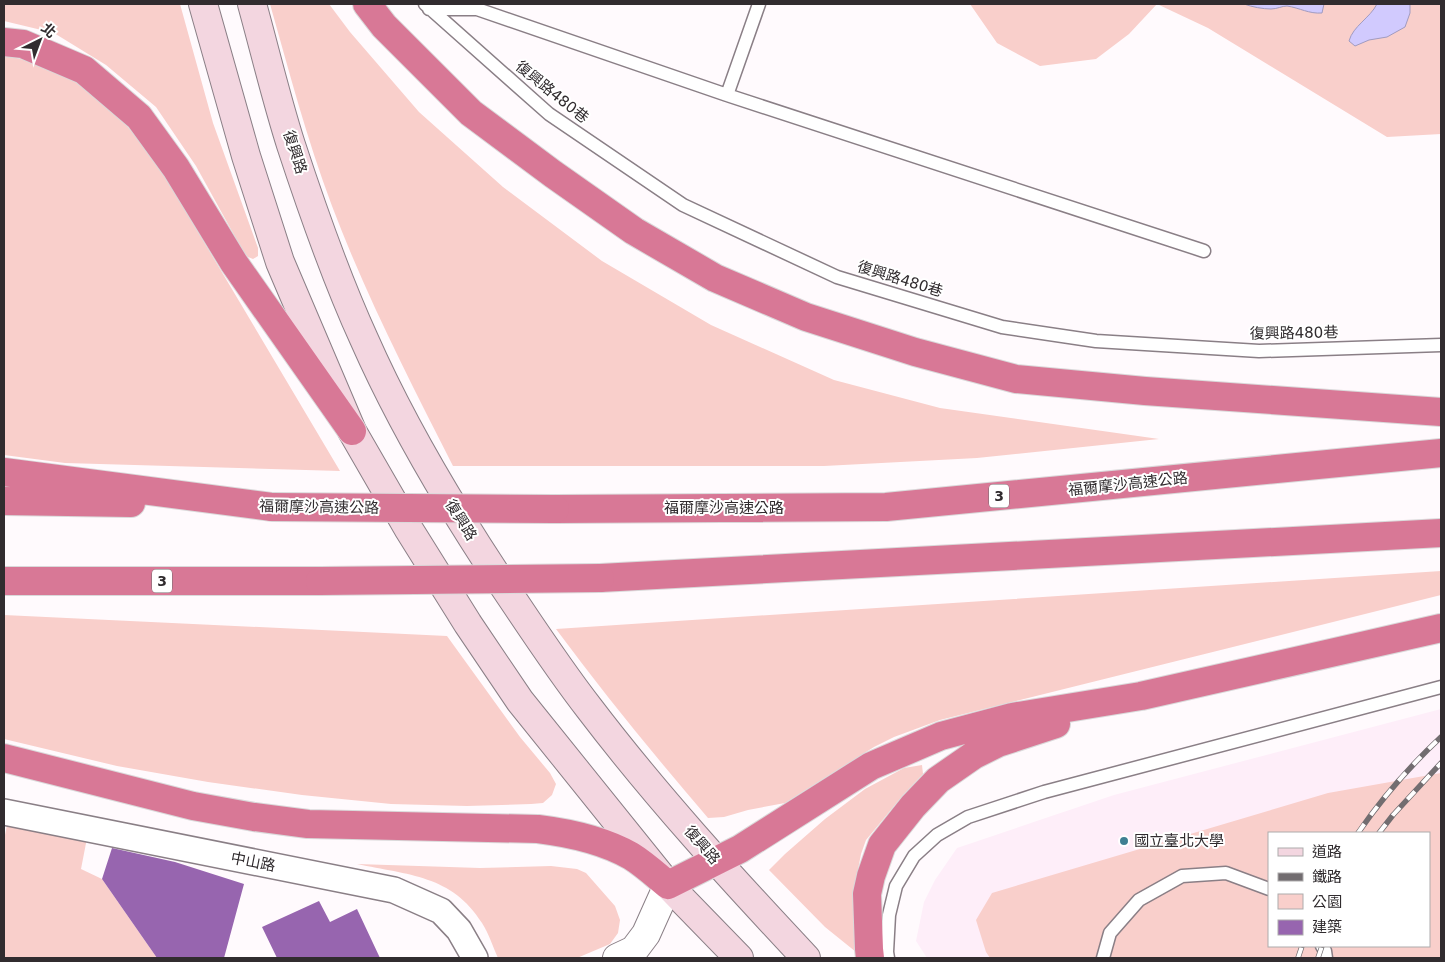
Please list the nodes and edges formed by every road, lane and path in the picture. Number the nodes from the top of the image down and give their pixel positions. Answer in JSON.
{"nodes":[{"id":1,"x":203,"y":4,"type":"edge"},
{"id":2,"x":252,"y":4,"type":"edge"},
{"id":3,"x":367,"y":4,"type":"edge"},
{"id":4,"x":759,"y":4,"type":"edge"},
{"id":5,"x":427,"y":6,"type":"edge"},
{"id":6,"x":4,"y":42,"type":"edge"},
{"id":7,"x":727,"y":95,"type":"junction"},
{"id":8,"x":1204,"y":251,"type":"dead end"},
{"id":9,"x":1441,"y":345,"type":"edge"},
{"id":10,"x":1441,"y":412,"type":"edge"},
{"id":11,"x":352,"y":431,"type":"junction"},
{"id":12,"x":1441,"y":453,"type":"edge"},
{"id":13,"x":4,"y":472,"type":"edge"},
{"id":14,"x":4,"y":501,"type":"edge"},
{"id":15,"x":272,"y":506,"type":"junction"},
{"id":16,"x":1441,"y":533,"type":"edge"},
{"id":17,"x":4,"y":581,"type":"edge"},
{"id":18,"x":1441,"y":628,"type":"edge"},
{"id":19,"x":1441,"y":687,"type":"edge"},
{"id":20,"x":1142,"y":696,"type":"junction"},
{"id":21,"x":4,"y":758,"type":"edge"},
{"id":22,"x":4,"y":812,"type":"edge"},
{"id":23,"x":716,"y":861,"type":"junction"},
{"id":24,"x":668,"y":885,"type":"junction"},
{"id":25,"x":1268,"y":889,"type":"edge"},
{"id":26,"x":475,"y":958,"type":"edge"},
{"id":27,"x":617,"y":958,"type":"edge"},
{"id":28,"x":739,"y":958,"type":"edge"},
{"id":29,"x":806,"y":958,"type":"edge"},
{"id":30,"x":870,"y":958,"type":"edge"},
{"id":31,"x":888,"y":958,"type":"edge"},
{"id":32,"x":1103,"y":958,"type":"edge"}],
"edges":[{"from":1,"to":11,"type":"main road"},
{"from":2,"to":23,"type":"main road","name":"復興路"},
{"from":3,"to":10,"type":"highway"},
{"from":4,"to":7,"type":"lane"},
{"from":5,"to":7,"type":"lane","name":"復興路480巷"},
{"from":5,"to":9,"type":"lane","name":"復興路480巷"},
{"from":6,"to":11,"type":"highway"},
{"from":7,"to":8,"type":"lane","name":"復興路480巷"},
{"from":11,"to":24,"type":"main road"},
{"from":12,"to":15,"type":"highway","name":"福爾摩沙高速公路","number":"3","bridge":true},
{"from":13,"to":15,"type":"highway"},
{"from":14,"to":15,"type":"highway","name":"福爾摩沙高速公路","number":"3"},
{"from":16,"to":17,"type":"highway","number":"3","bridge":true},
{"from":18,"to":20,"type":"highway"},
{"from":19,"to":31,"type":"lane"},
{"from":20,"to":23,"type":"highway"},
{"from":20,"to":30,"type":"highway"},
{"from":21,"to":24,"type":"highway"},
{"from":22,"to":26,"type":"street","name":"中山路"},
{"from":23,"to":24,"type":"highway"},
{"from":23,"to":29,"type":"main road","name":"復興路"},
{"from":24,"to":27,"type":"street"},
{"from":24,"to":28,"type":"main road"},
{"from":25,"to":32,"type":"lane"}]}
